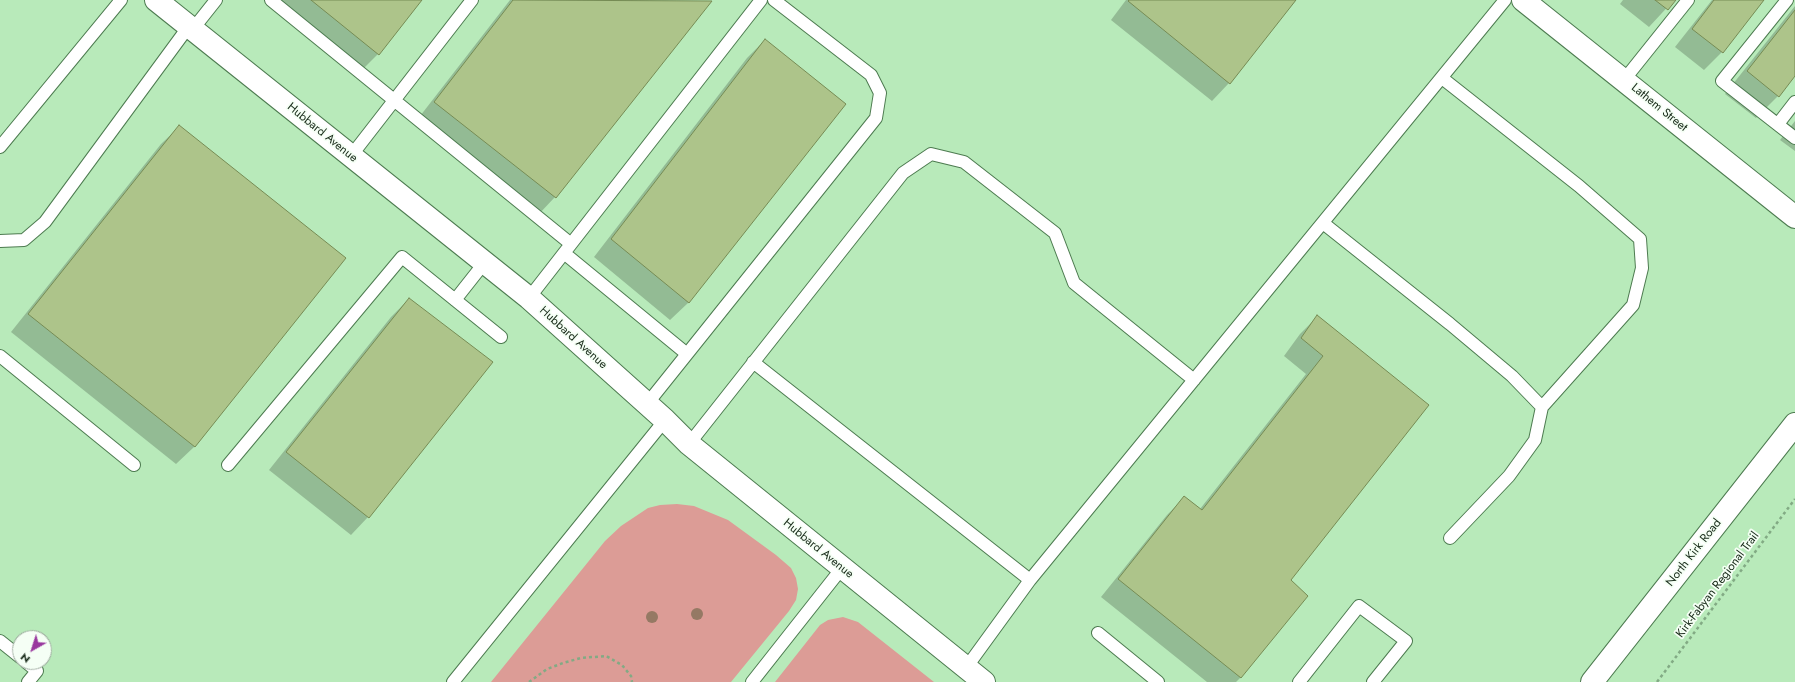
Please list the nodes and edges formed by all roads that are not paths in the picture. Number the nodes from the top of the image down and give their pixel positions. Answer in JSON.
{"nodes":[{"id":1,"x":121,"y":0,"type":"edge"},
{"id":2,"x":156,"y":0,"type":"edge"},
{"id":3,"x":216,"y":0,"type":"edge"},
{"id":4,"x":271,"y":0,"type":"edge"},
{"id":5,"x":472,"y":0,"type":"edge"},
{"id":6,"x":761,"y":0,"type":"edge"},
{"id":7,"x":774,"y":0,"type":"edge"},
{"id":8,"x":1505,"y":0,"type":"edge"},
{"id":9,"x":1523,"y":0,"type":"edge"},
{"id":10,"x":1688,"y":0,"type":"edge"},
{"id":11,"x":1786,"y":0,"type":"edge"},
{"id":12,"x":191,"y":28,"type":"junction"},
{"id":13,"x":1442,"y":78,"type":"junction"},
{"id":14,"x":1624,"y":80,"type":"junction"},
{"id":15,"x":395,"y":99,"type":"junction"},
{"id":16,"x":1795,"y":102,"type":"edge"},
{"id":17,"x":1778,"y":124,"type":"junction"},
{"id":18,"x":1795,"y":138,"type":"edge"},
{"id":19,"x":0,"y":147,"type":"edge"},
{"id":20,"x":351,"y":156,"type":"junction"},
{"id":21,"x":1795,"y":217,"type":"edge"},
{"id":22,"x":1323,"y":223,"type":"junction"},
{"id":23,"x":0,"y":241,"type":"edge"},
{"id":24,"x":567,"y":249,"type":"junction"},
{"id":25,"x":485,"y":262,"type":"junction"},
{"id":26,"x":529,"y":298,"type":"junction"},
{"id":27,"x":455,"y":300,"type":"junction"},
{"id":28,"x":501,"y":337,"type":"dead end"},
{"id":29,"x":687,"y":354,"type":"junction"},
{"id":30,"x":0,"y":356,"type":"edge"},
{"id":31,"x":753,"y":362,"type":"junction"},
{"id":32,"x":1194,"y":380,"type":"junction"},
{"id":33,"x":647,"y":404,"type":"junction"},
{"id":34,"x":1542,"y":407,"type":"junction"},
{"id":35,"x":665,"y":420,"type":"junction"},
{"id":36,"x":1795,"y":424,"type":"edge"},
{"id":37,"x":689,"y":444,"type":"junction"},
{"id":38,"x":134,"y":465,"type":"dead end"},
{"id":39,"x":228,"y":465,"type":"dead end"},
{"id":40,"x":1450,"y":538,"type":"dead end"},
{"id":41,"x":842,"y":568,"type":"junction"},
{"id":42,"x":1030,"y":580,"type":"junction"},
{"id":43,"x":1098,"y":633,"type":"dead end"},
{"id":44,"x":0,"y":641,"type":"edge"},
{"id":45,"x":12,"y":651,"type":"edge"},
{"id":46,"x":966,"y":668,"type":"junction"},
{"id":47,"x":36,"y":670,"type":"edge"},
{"id":48,"x":28,"y":682,"type":"edge"},
{"id":49,"x":452,"y":682,"type":"edge"},
{"id":50,"x":752,"y":682,"type":"edge"},
{"id":51,"x":984,"y":682,"type":"edge"},
{"id":52,"x":1158,"y":682,"type":"edge"},
{"id":53,"x":1299,"y":682,"type":"edge"},
{"id":54,"x":1373,"y":682,"type":"edge"},
{"id":55,"x":1592,"y":682,"type":"edge"}],
"edges":[{"from":1,"to":19,"type":"lane"},
{"from":2,"to":12,"type":"street","name":"Hubbard Avenue"},
{"from":3,"to":12,"type":"lane"},
{"from":4,"to":15,"type":"lane"},
{"from":5,"to":15,"type":"lane"},
{"from":6,"to":24,"type":"lane"},
{"from":7,"to":29,"type":"lane"},
{"from":8,"to":13,"type":"lane"},
{"from":9,"to":14,"type":"street","name":"Lathem Street"},
{"from":10,"to":14,"type":"lane"},
{"from":11,"to":17,"type":"lane"},
{"from":12,"to":20,"type":"street","name":"Hubbard Avenue"},
{"from":12,"to":23,"type":"lane"},
{"from":13,"to":22,"type":"lane"},
{"from":13,"to":34,"type":"lane"},
{"from":14,"to":21,"type":"street","name":"Lathem Street"},
{"from":15,"to":20,"type":"lane"},
{"from":15,"to":24,"type":"lane"},
{"from":16,"to":17,"type":"lane"},
{"from":17,"to":18,"type":"lane"},
{"from":20,"to":25,"type":"street","name":"Hubbard Avenue"},
{"from":22,"to":32,"type":"lane"},
{"from":22,"to":34,"type":"lane"},
{"from":24,"to":26,"type":"lane"},
{"from":24,"to":29,"type":"lane"},
{"from":25,"to":26,"type":"street","name":"Hubbard Avenue"},
{"from":25,"to":27,"type":"lane"},
{"from":26,"to":33,"type":"street","name":"Hubbard Avenue"},
{"from":27,"to":28,"type":"lane"},
{"from":27,"to":39,"type":"lane"},
{"from":29,"to":33,"type":"lane"},
{"from":30,"to":38,"type":"lane"},
{"from":31,"to":32,"type":"lane"},
{"from":31,"to":37,"type":"lane"},
{"from":31,"to":42,"type":"lane"},
{"from":32,"to":42,"type":"lane"},
{"from":33,"to":35,"type":"street","name":"Hubbard Avenue"},
{"from":34,"to":40,"type":"lane"},
{"from":35,"to":37,"type":"street","name":"Hubbard Avenue"},
{"from":35,"to":49,"type":"lane"},
{"from":36,"to":55,"type":"street","name":"North Kirk Road"},
{"from":37,"to":41,"type":"street","name":"Hubbard Avenue"},
{"from":41,"to":46,"type":"street","name":"Hubbard Avenue"},
{"from":41,"to":50,"type":"lane"},
{"from":42,"to":46,"type":"lane"},
{"from":43,"to":52,"type":"lane"},
{"from":44,"to":45,"type":"lane"},
{"from":46,"to":51,"type":"street","name":"Hubbard Avenue"},
{"from":47,"to":48,"type":"lane"},
{"from":53,"to":54,"type":"lane"}]}
